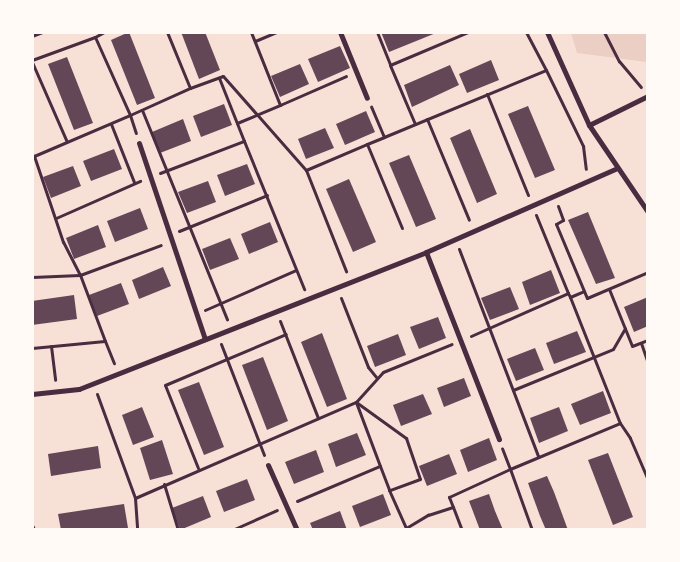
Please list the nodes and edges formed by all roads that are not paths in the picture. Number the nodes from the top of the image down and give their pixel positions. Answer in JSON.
{"nodes":[{"id":1,"x":40,"y":32,"type":"edge"},
{"id":2,"x":340,"y":32,"type":"edge"},
{"id":3,"x":547,"y":32,"type":"edge"},
{"id":4,"x":32,"y":36,"type":"edge"},
{"id":5,"x":648,"y":96,"type":"edge"},
{"id":6,"x":367,"y":98,"type":"road end"},
{"id":7,"x":589,"y":125,"type":"junction"},
{"id":8,"x":139,"y":143,"type":"road end"},
{"id":9,"x":617,"y":168,"type":"junction"},
{"id":10,"x":648,"y":212,"type":"edge"},
{"id":11,"x":426,"y":252,"type":"junction"},
{"id":12,"x":204,"y":339,"type":"junction"},
{"id":13,"x":32,"y":394,"type":"edge"},
{"id":14,"x":499,"y":439,"type":"road end"},
{"id":15,"x":268,"y":465,"type":"dead end"},
{"id":16,"x":297,"y":530,"type":"edge"}],
"edges":[{"from":1,"to":4,"type":"street"},
{"from":2,"to":6,"type":"street"},
{"from":3,"to":7,"type":"street"},
{"from":5,"to":7,"type":"street"},
{"from":7,"to":9,"type":"street"},
{"from":8,"to":12,"type":"street"},
{"from":9,"to":10,"type":"street"},
{"from":9,"to":11,"type":"street"},
{"from":11,"to":12,"type":"street"},
{"from":11,"to":14,"type":"street"},
{"from":12,"to":13,"type":"street"},
{"from":15,"to":16,"type":"street"}]}
